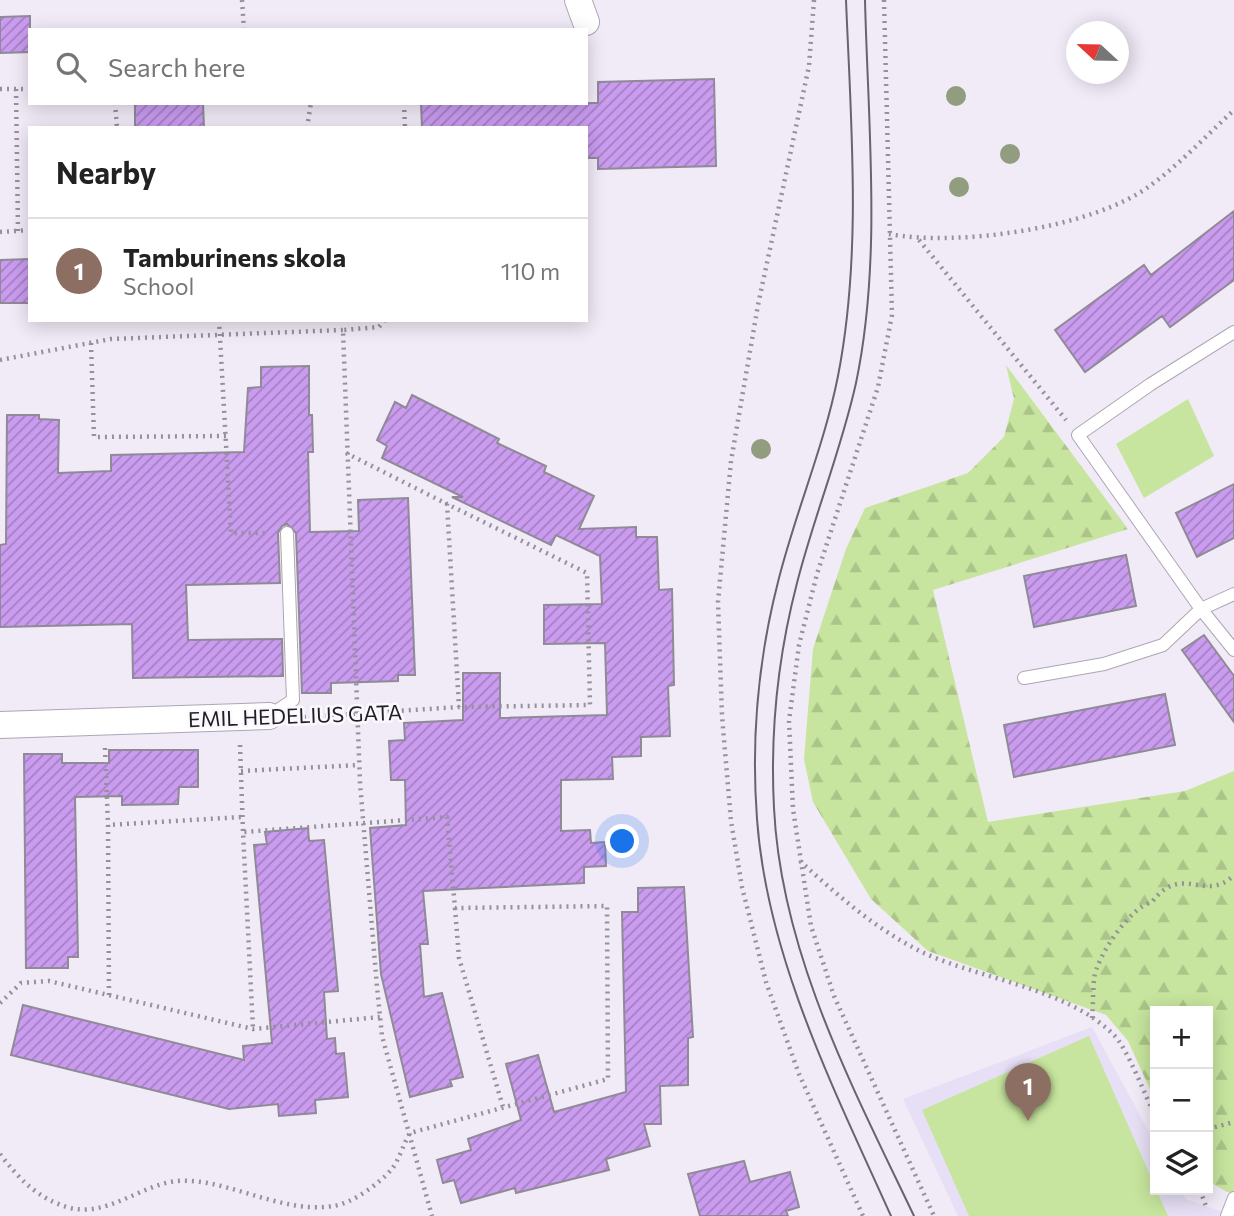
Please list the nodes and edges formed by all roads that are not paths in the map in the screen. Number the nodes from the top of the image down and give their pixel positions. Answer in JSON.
{"nodes":[{"id":1,"x":1234,"y":332,"type":"edge"},
{"id":2,"x":287,"y":533,"type":"road end"},
{"id":3,"x":1234,"y":594,"type":"edge"},
{"id":4,"x":1201,"y":609,"type":"junction"},
{"id":5,"x":1234,"y":650,"type":"edge"},
{"id":6,"x":1024,"y":678,"type":"dead end"},
{"id":7,"x":269,"y":716,"type":"joint"},
{"id":8,"x":0,"y":725,"type":"edge"},
{"id":9,"x":1234,"y":1198,"type":"edge"},
{"id":10,"x":1227,"y":1216,"type":"edge"}],
"edges":[{"from":1,"to":4,"type":"lane"},
{"from":2,"to":7,"type":"lane"},
{"from":3,"to":4,"type":"lane"},
{"from":4,"to":5,"type":"lane"},
{"from":4,"to":6,"type":"lane"},
{"from":7,"to":8,"type":"street","name":"EMIL HEDELIUS GATA"},
{"from":9,"to":10,"type":"lane"}]}
